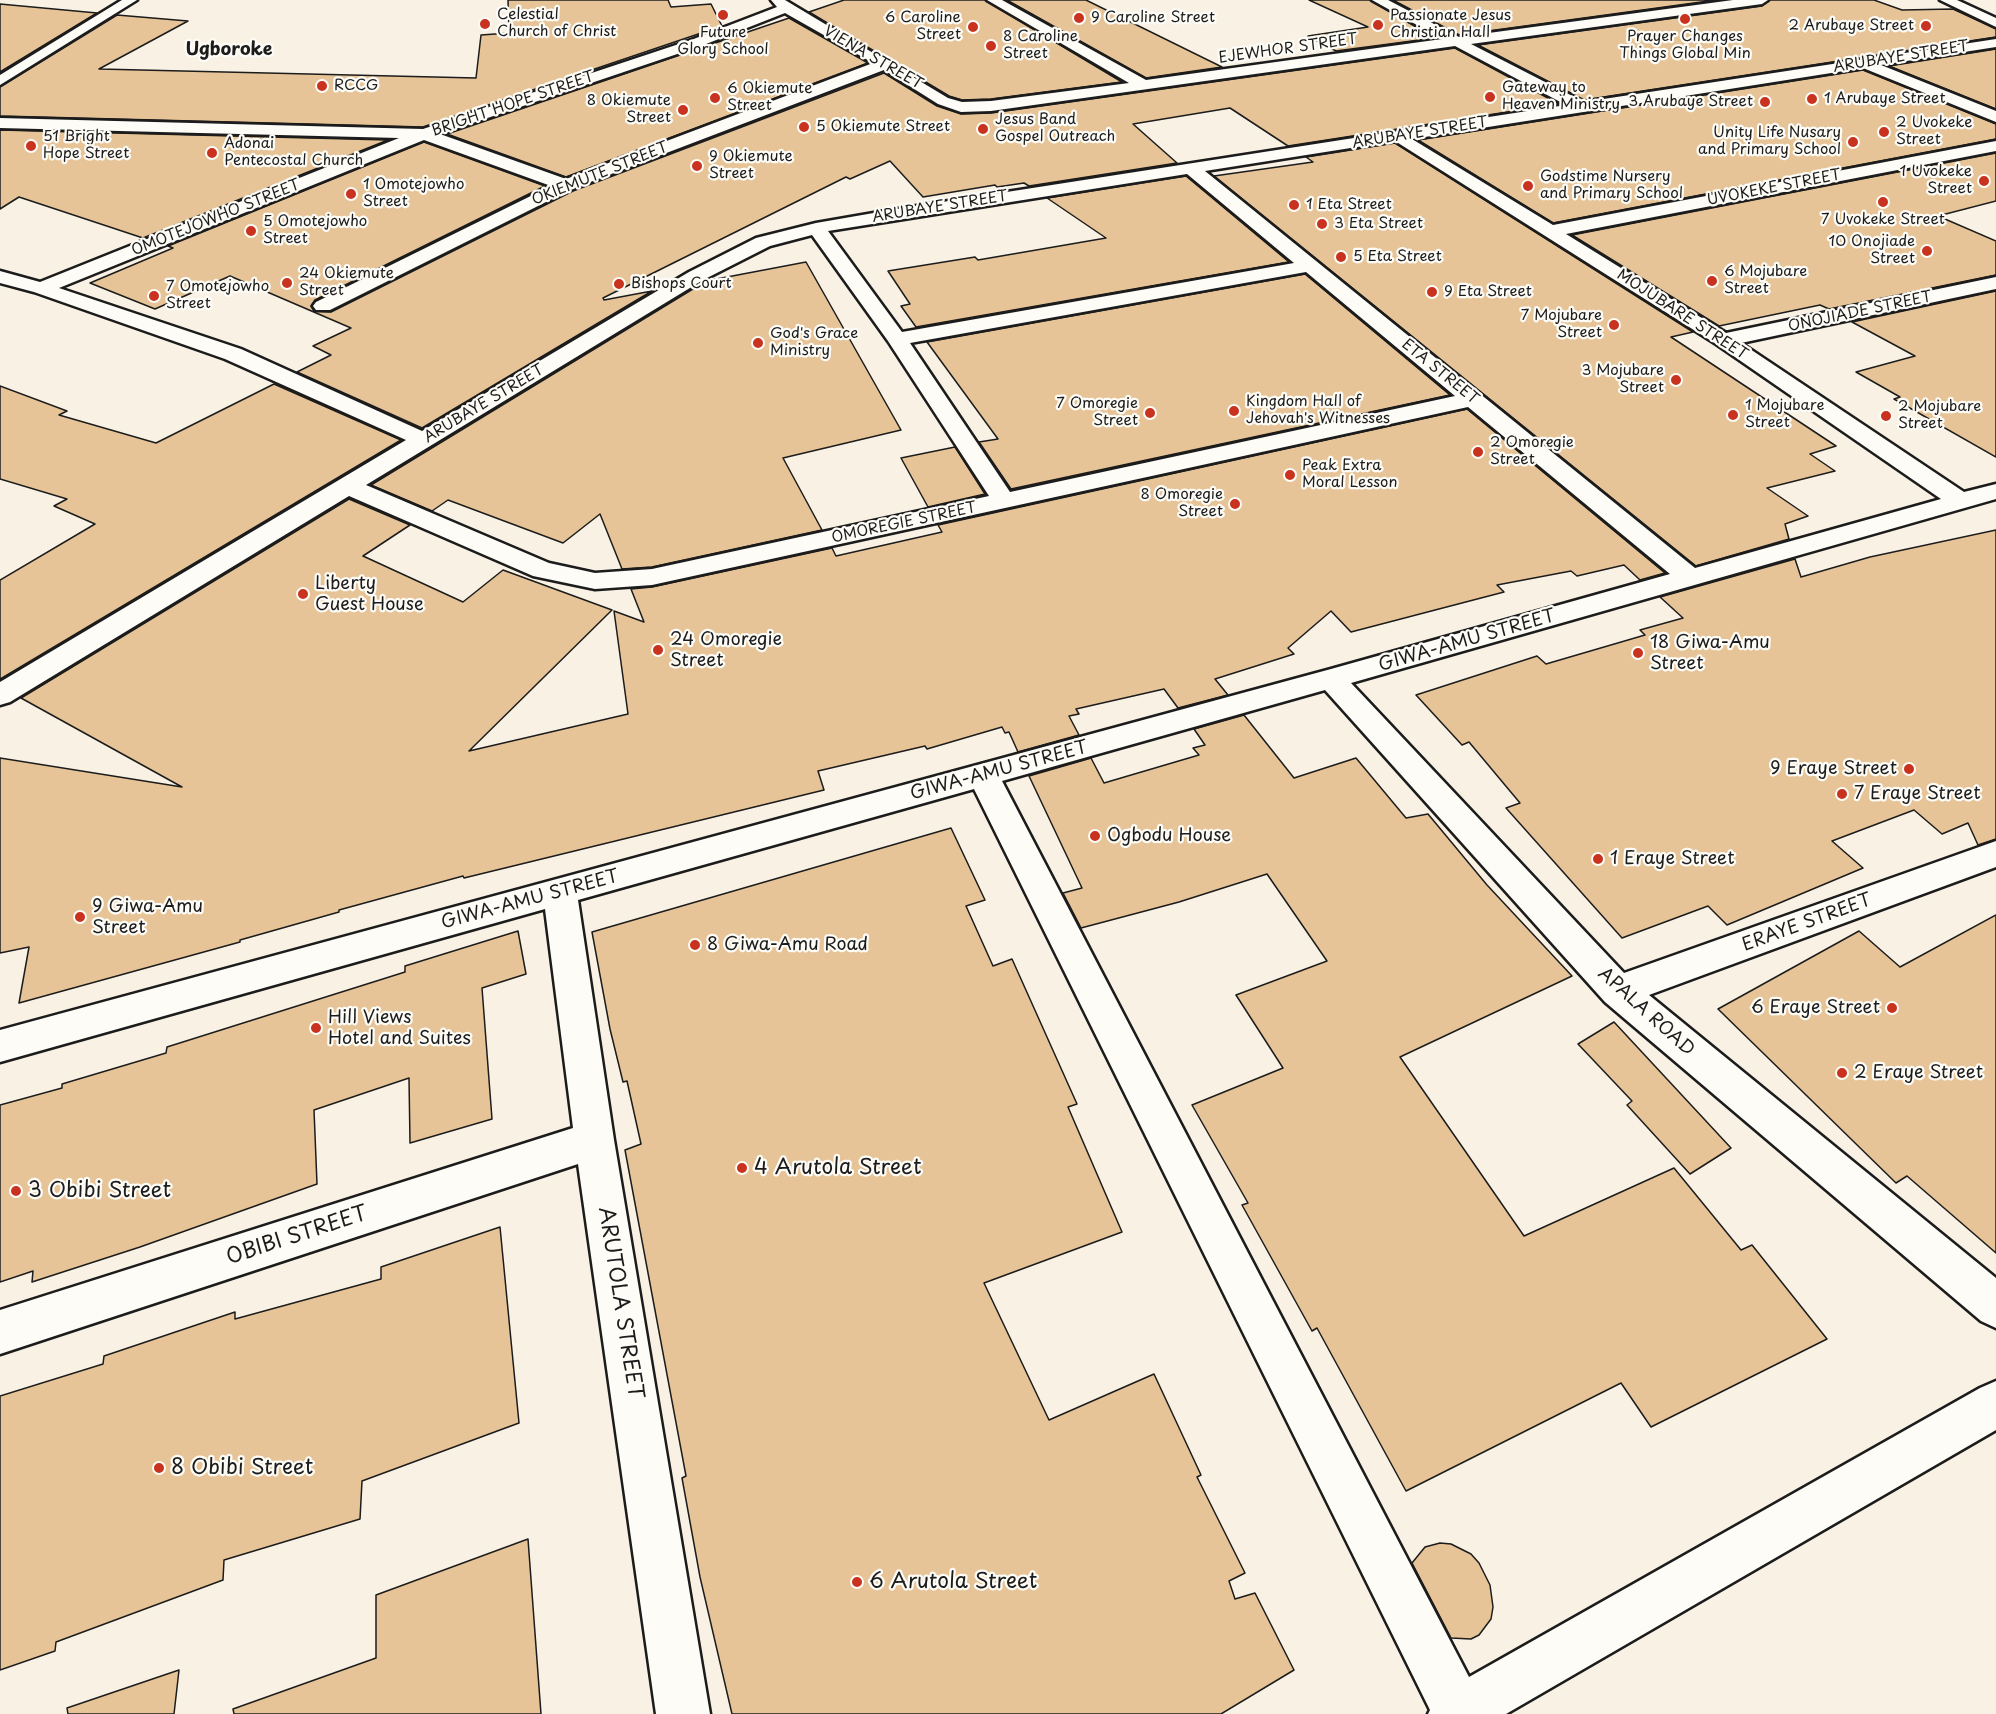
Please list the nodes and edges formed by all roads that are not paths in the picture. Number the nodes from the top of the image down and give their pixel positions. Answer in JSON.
{"nodes":[{"id":1,"x":105,"y":0,"type":"edge"},
{"id":2,"x":131,"y":0,"type":"edge"},
{"id":3,"x":993,"y":0,"type":"edge"},
{"id":4,"x":1378,"y":0,"type":"edge"},
{"id":5,"x":1762,"y":0,"type":"edge"},
{"id":6,"x":1946,"y":0,"type":"edge"},
{"id":7,"x":782,"y":4,"type":"edge"},
{"id":8,"x":86,"y":12,"type":"dead end"},
{"id":9,"x":1996,"y":23,"type":"edge"},
{"id":10,"x":1455,"y":41,"type":"junction"},
{"id":11,"x":1996,"y":43,"type":"edge"},
{"id":12,"x":1863,"y":63,"type":"junction"},
{"id":13,"x":885,"y":64,"type":"junction"},
{"id":14,"x":0,"y":81,"type":"edge"},
{"id":15,"x":1144,"y":85,"type":"junction"},
{"id":16,"x":961,"y":107,"type":"joint"},
{"id":17,"x":1583,"y":108,"type":"junction"},
{"id":18,"x":1996,"y":117,"type":"edge"},
{"id":19,"x":0,"y":123,"type":"edge"},
{"id":20,"x":424,"y":134,"type":"junction"},
{"id":21,"x":1397,"y":136,"type":"junction"},
{"id":22,"x":1996,"y":146,"type":"edge"},
{"id":23,"x":1189,"y":167,"type":"junction"},
{"id":24,"x":566,"y":185,"type":"junction"},
{"id":25,"x":816,"y":228,"type":"junction"},
{"id":26,"x":1552,"y":231,"type":"junction"},
{"id":27,"x":1309,"y":266,"type":"junction"},
{"id":28,"x":0,"y":277,"type":"edge"},
{"id":29,"x":1996,"y":283,"type":"edge"},
{"id":30,"x":41,"y":288,"type":"junction"},
{"id":31,"x":323,"y":306,"type":"dead end"},
{"id":32,"x":897,"y":339,"type":"junction"},
{"id":33,"x":1723,"y":340,"type":"junction"},
{"id":34,"x":1472,"y":399,"type":"junction"},
{"id":35,"x":424,"y":440,"type":"junction"},
{"id":36,"x":347,"y":486,"type":"junction"},
{"id":37,"x":1996,"y":491,"type":"edge"},
{"id":38,"x":1004,"y":501,"type":"junction"},
{"id":39,"x":1961,"y":501,"type":"junction"},
{"id":40,"x":1690,"y":577,"type":"junction"},
{"id":41,"x":1331,"y":679,"type":"junction"},
{"id":42,"x":0,"y":695,"type":"edge"},
{"id":43,"x":983,"y":775,"type":"junction"},
{"id":44,"x":1996,"y":854,"type":"edge"},
{"id":45,"x":560,"y":892,"type":"junction"},
{"id":46,"x":1618,"y":991,"type":"junction"},
{"id":47,"x":0,"y":1046,"type":"edge"},
{"id":48,"x":594,"y":1140,"type":"junction"},
{"id":49,"x":1996,"y":1306,"type":"edge"},
{"id":50,"x":0,"y":1332,"type":"edge"},
{"id":51,"x":1996,"y":1404,"type":"edge"},
{"id":52,"x":1457,"y":1713,"type":"edge"},
{"id":53,"x":683,"y":1714,"type":"edge"}],
"edges":[{"from":1,"to":8,"type":"street"},
{"from":2,"to":14,"type":"street"},
{"from":3,"to":15,"type":"street"},
{"from":4,"to":10,"type":"street"},
{"from":5,"to":10,"type":"street","name":"EJEWHOR STREET"},
{"from":6,"to":9,"type":"street"},
{"from":7,"to":13,"type":"street","name":"VIENA STREET"},
{"from":7,"to":20,"type":"street","name":"BRIGHT HOPE STREET"},
{"from":10,"to":15,"type":"street","name":"EJEWHOR STREET"},
{"from":10,"to":17,"type":"street"},
{"from":11,"to":12,"type":"street","name":"ARUBAYE STREET"},
{"from":12,"to":17,"type":"street","name":"ARUBAYE STREET"},
{"from":12,"to":18,"type":"street"},
{"from":13,"to":16,"type":"street","name":"VIENA STREET"},
{"from":13,"to":24,"type":"street","name":"OKIEMUTE STREET"},
{"from":15,"to":16,"type":"street","name":"EJEWHOR STREET"},
{"from":17,"to":21,"type":"street","name":"ARUBAYE STREET"},
{"from":19,"to":20,"type":"street","name":"BRIGHT HOPE STREET"},
{"from":20,"to":24,"type":"street"},
{"from":20,"to":30,"type":"street","name":"OMOTEJOWHO STREET"},
{"from":21,"to":23,"type":"street","name":"ARUBAYE STREET"},
{"from":21,"to":26,"type":"street","name":"MOJUBARE STREET"},
{"from":22,"to":26,"type":"street","name":"UVOKEKE STREET"},
{"from":23,"to":25,"type":"street","name":"ARUBAYE STREET"},
{"from":23,"to":27,"type":"street","name":"ETA STREET"},
{"from":24,"to":31,"type":"street","name":"OKIEMUTE STREET"},
{"from":25,"to":32,"type":"street"},
{"from":25,"to":35,"type":"street","name":"ARUBAYE STREET"},
{"from":26,"to":33,"type":"street","name":"MOJUBARE STREET"},
{"from":27,"to":32,"type":"street"},
{"from":27,"to":34,"type":"street","name":"ETA STREET"},
{"from":28,"to":30,"type":"street"},
{"from":29,"to":33,"type":"street","name":"ONOJIADE STREET"},
{"from":30,"to":35,"type":"street"},
{"from":32,"to":38,"type":"street"},
{"from":33,"to":39,"type":"street","name":"MOJUBARE STREET"},
{"from":34,"to":38,"type":"street","name":"OMOREGIE STREET"},
{"from":34,"to":40,"type":"street","name":"ETA STREET"},
{"from":35,"to":36,"type":"street","name":"ARUBAYE STREET"},
{"from":36,"to":38,"type":"street","name":"OMOREGIE STREET"},
{"from":36,"to":42,"type":"street","name":"ARUBAYE STREET"},
{"from":37,"to":39,"type":"street","name":"GIWA-AMU STREET"},
{"from":39,"to":40,"type":"street","name":"GIWA-AMU STREET"},
{"from":40,"to":41,"type":"street","name":"GIWA-AMU STREET"},
{"from":41,"to":43,"type":"street","name":"GIWA-AMU STREET"},
{"from":41,"to":46,"type":"street","name":"APALA ROAD"},
{"from":43,"to":45,"type":"street","name":"GIWA-AMU STREET"},
{"from":43,"to":52,"type":"street"},
{"from":44,"to":46,"type":"street","name":"ERAYE STREET"},
{"from":45,"to":47,"type":"street","name":"GIWA-AMU STREET"},
{"from":45,"to":48,"type":"street","name":"ARUTOLA STREET"},
{"from":46,"to":49,"type":"street","name":"APALA ROAD"},
{"from":48,"to":50,"type":"street","name":"OBIBI STREET"},
{"from":48,"to":53,"type":"street","name":"ARUTOLA STREET"},
{"from":51,"to":52,"type":"street"}]}
